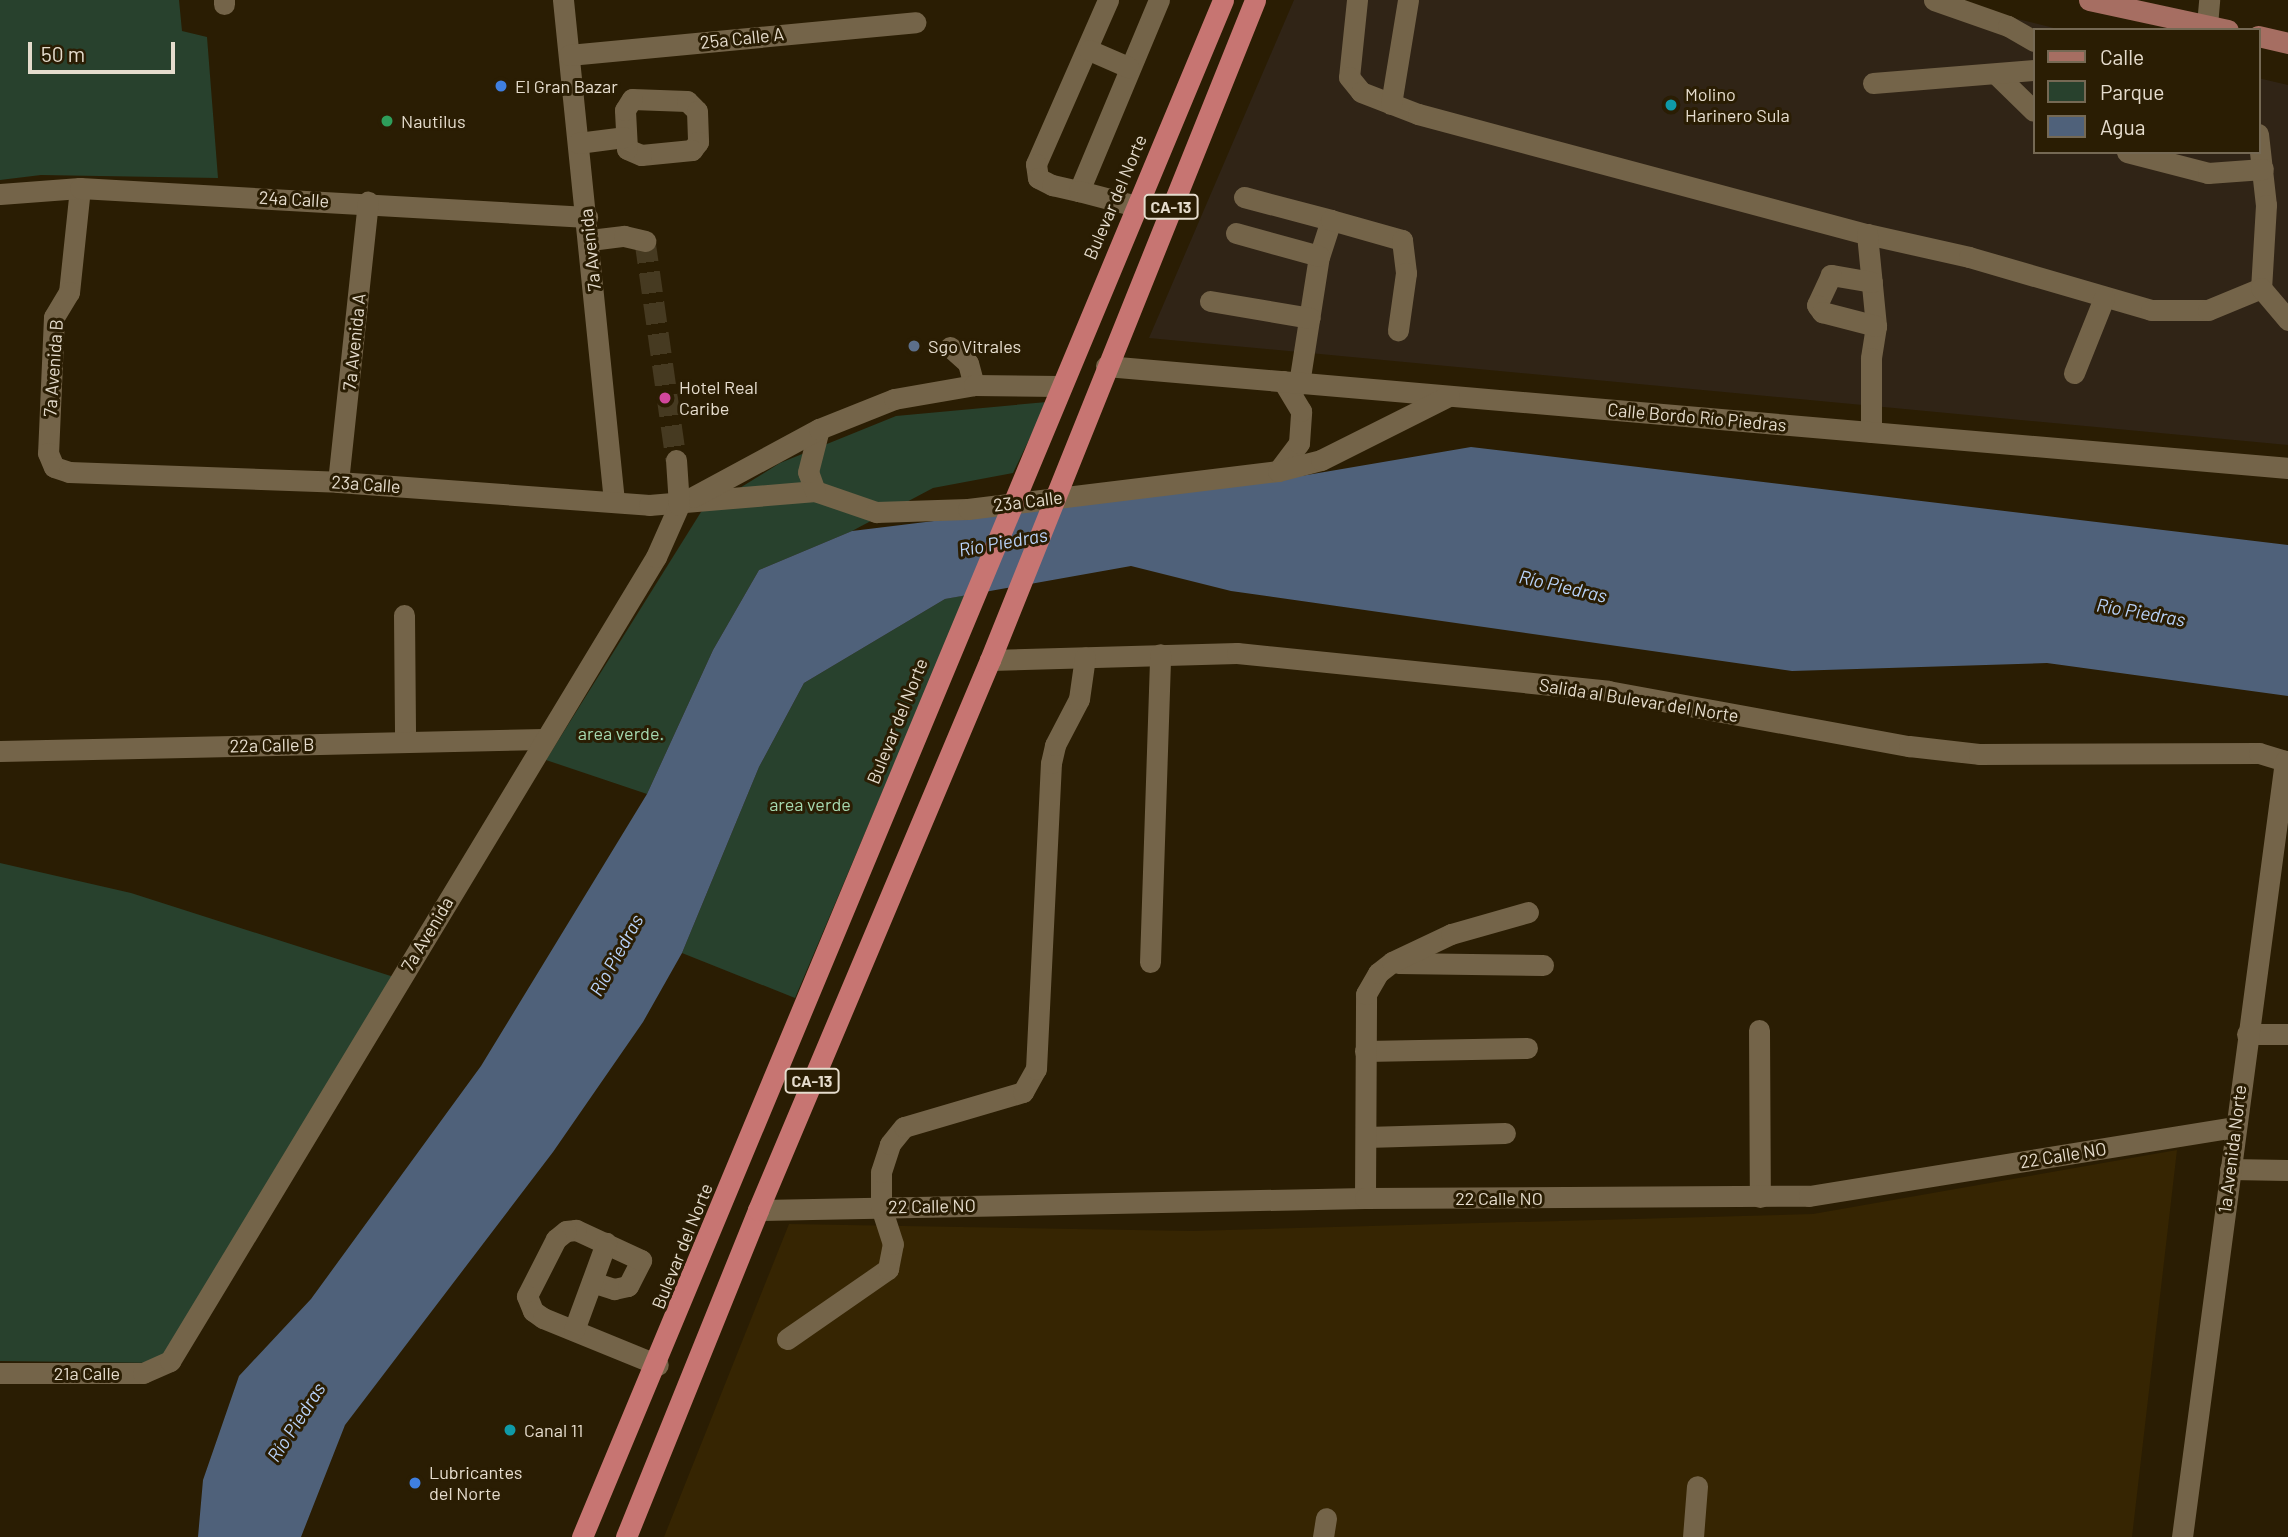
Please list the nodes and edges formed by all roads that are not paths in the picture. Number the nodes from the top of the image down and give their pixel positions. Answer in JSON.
{"nodes":[{"id":1,"x":563,"y":0,"type":"edge"},
{"id":2,"x":1108,"y":0,"type":"edge"},
{"id":3,"x":1159,"y":0,"type":"edge"},
{"id":4,"x":1208,"y":0,"type":"edge"},
{"id":5,"x":1223,"y":0,"type":"edge"},
{"id":6,"x":1255,"y":0,"type":"edge"},
{"id":7,"x":1357,"y":0,"type":"edge"},
{"id":8,"x":1408,"y":0,"type":"edge"},
{"id":9,"x":1934,"y":0,"type":"edge"},
{"id":10,"x":2089,"y":0,"type":"edge"},
{"id":11,"x":2209,"y":0,"type":"edge"},
{"id":12,"x":915,"y":22,"type":"dead end"},
{"id":13,"x":2207,"y":25,"type":"junction"},
{"id":14,"x":2220,"y":28,"type":"edge"},
{"id":15,"x":2260,"y":36,"type":"edge"},
{"id":16,"x":2032,"y":40,"type":"edge"},
{"id":17,"x":2288,"y":43,"type":"edge"},
{"id":18,"x":1089,"y":50,"type":"junction"},
{"id":19,"x":569,"y":55,"type":"junction"},
{"id":20,"x":1195,"y":65,"type":"junction"},
{"id":21,"x":1128,"y":67,"type":"junction"},
{"id":22,"x":2032,"y":70,"type":"edge"},
{"id":23,"x":1998,"y":76,"type":"junction"},
{"id":24,"x":1873,"y":83,"type":"dead end"},
{"id":25,"x":1391,"y":104,"type":"junction"},
{"id":26,"x":2032,"y":109,"type":"edge"},
{"id":27,"x":624,"y":137,"type":"dead end"},
{"id":28,"x":578,"y":143,"type":"junction"},
{"id":29,"x":2260,"y":148,"type":"edge"},
{"id":30,"x":2135,"y":154,"type":"edge"},
{"id":31,"x":2263,"y":169,"type":"junction"},
{"id":32,"x":80,"y":188,"type":"junction"},
{"id":33,"x":1079,"y":191,"type":"junction"},
{"id":34,"x":0,"y":194,"type":"edge"},
{"id":35,"x":1244,"y":197,"type":"dead end"},
{"id":36,"x":368,"y":202,"type":"junction"},
{"id":37,"x":1136,"y":206,"type":"junction"},
{"id":38,"x":587,"y":217,"type":"junction"},
{"id":39,"x":1331,"y":220,"type":"junction"},
{"id":40,"x":1236,"y":233,"type":"dead end"},
{"id":41,"x":1867,"y":234,"type":"junction"},
{"id":42,"x":590,"y":240,"type":"junction"},
{"id":43,"x":645,"y":241,"type":"dead end"},
{"id":44,"x":1320,"y":256,"type":"junction"},
{"id":45,"x":1872,"y":282,"type":"junction"},
{"id":46,"x":2261,"y":288,"type":"junction"},
{"id":47,"x":2104,"y":298,"type":"junction"},
{"id":48,"x":1210,"y":301,"type":"dead end"},
{"id":49,"x":1310,"y":318,"type":"junction"},
{"id":50,"x":2288,"y":320,"type":"edge"},
{"id":51,"x":1876,"y":326,"type":"junction"},
{"id":52,"x":1398,"y":330,"type":"dead end"},
{"id":53,"x":950,"y":346,"type":"dead end"},
{"id":54,"x":1106,"y":366,"type":"junction"},
{"id":55,"x":2074,"y":373,"type":"dead end"},
{"id":56,"x":1291,"y":383,"type":"junction"},
{"id":57,"x":974,"y":385,"type":"junction"},
{"id":58,"x":1057,"y":392,"type":"junction"},
{"id":59,"x":1450,"y":396,"type":"junction"},
{"id":60,"x":818,"y":429,"type":"junction"},
{"id":61,"x":1871,"y":432,"type":"junction"},
{"id":62,"x":676,"y":460,"type":"tunnel mouth"},
{"id":63,"x":54,"y":467,"type":"joint"},
{"id":64,"x":2288,"y":468,"type":"edge"},
{"id":65,"x":1278,"y":471,"type":"junction"},
{"id":66,"x":338,"y":482,"type":"junction"},
{"id":67,"x":815,"y":491,"type":"junction"},
{"id":68,"x":614,"y":501,"type":"junction"},
{"id":69,"x":679,"y":505,"type":"junction"},
{"id":70,"x":404,"y":615,"type":"dead end"},
{"id":71,"x":1160,"y":654,"type":"junction"},
{"id":72,"x":1086,"y":657,"type":"junction"},
{"id":73,"x":990,"y":660,"type":"junction"},
{"id":74,"x":544,"y":739,"type":"junction"},
{"id":75,"x":405,"y":742,"type":"junction"},
{"id":76,"x":0,"y":751,"type":"edge"},
{"id":77,"x":2286,"y":762,"type":"edge"},
{"id":78,"x":1528,"y":912,"type":"dead end"},
{"id":79,"x":1150,"y":962,"type":"dead end"},
{"id":80,"x":1392,"y":962,"type":"junction"},
{"id":81,"x":1543,"y":965,"type":"dead end"},
{"id":82,"x":1759,"y":1030,"type":"dead end"},
{"id":83,"x":2247,"y":1034,"type":"junction"},
{"id":84,"x":2288,"y":1034,"type":"edge"},
{"id":85,"x":1527,"y":1048,"type":"dead end"},
{"id":86,"x":1365,"y":1051,"type":"junction"},
{"id":87,"x":2235,"y":1127,"type":"junction"},
{"id":88,"x":1505,"y":1133,"type":"dead end"},
{"id":89,"x":1366,"y":1137,"type":"junction"},
{"id":90,"x":2230,"y":1169,"type":"junction"},
{"id":91,"x":2288,"y":1170,"type":"edge"},
{"id":92,"x":1760,"y":1197,"type":"junction"},
{"id":93,"x":1365,"y":1198,"type":"junction"},
{"id":94,"x":880,"y":1207,"type":"junction"},
{"id":95,"x":758,"y":1210,"type":"junction"},
{"id":96,"x":607,"y":1243,"type":"junction"},
{"id":97,"x":592,"y":1282,"type":"junction"},
{"id":98,"x":574,"y":1330,"type":"junction"},
{"id":99,"x":787,"y":1339,"type":"dead end"},
{"id":100,"x":170,"y":1361,"type":"joint"},
{"id":101,"x":658,"y":1365,"type":"junction"},
{"id":102,"x":0,"y":1373,"type":"edge"},
{"id":103,"x":1698,"y":1486,"type":"dead end"},
{"id":104,"x":583,"y":1537,"type":"edge"},
{"id":105,"x":626,"y":1537,"type":"edge"},
{"id":106,"x":1693,"y":1537,"type":"edge"},
{"id":107,"x":2182,"y":1537,"type":"edge"}],
"edges":[{"from":1,"to":19,"type":"street","name":"7a Avenida"},
{"from":2,"to":18,"type":"street"},
{"from":3,"to":21,"type":"street"},
{"from":4,"to":20,"type":"highway"},
{"from":5,"to":20,"type":"highway","name":"Bulevar del Norte","number":"CA-13"},
{"from":6,"to":54,"type":"highway","number":"CA-13"},
{"from":7,"to":25,"type":"street"},
{"from":8,"to":25,"type":"street"},
{"from":9,"to":16,"type":"street"},
{"from":10,"to":13,"type":"main road"},
{"from":11,"to":13,"type":"street"},
{"from":12,"to":19,"type":"street","name":"25a Calle A"},
{"from":13,"to":14,"type":"main road"},
{"from":15,"to":17,"type":"main road"},
{"from":18,"to":21,"type":"street"},
{"from":18,"to":33,"type":"street"},
{"from":19,"to":28,"type":"street","name":"7a Avenida"},
{"from":20,"to":37,"type":"highway","name":"Bulevar del Norte","number":"CA-13"},
{"from":21,"to":33,"type":"street"},
{"from":22,"to":23,"type":"street"},
{"from":23,"to":24,"type":"street"},
{"from":23,"to":26,"type":"street"},
{"from":25,"to":41,"type":"street"},
{"from":27,"to":28,"type":"street"},
{"from":28,"to":38,"type":"street","name":"7a Avenida"},
{"from":29,"to":31,"type":"street"},
{"from":30,"to":31,"type":"street"},
{"from":31,"to":46,"type":"street"},
{"from":32,"to":34,"type":"street","name":"24a Calle"},
{"from":32,"to":36,"type":"street","name":"24a Calle"},
{"from":32,"to":63,"type":"street","name":"7a Avenida B"},
{"from":33,"to":37,"type":"street"},
{"from":35,"to":39,"type":"street"},
{"from":36,"to":38,"type":"street","name":"24a Calle"},
{"from":36,"to":66,"type":"street","name":"7a Avenida A"},
{"from":37,"to":58,"type":"highway","name":"Bulevar del Norte","number":"CA-13"},
{"from":38,"to":42,"type":"street","name":"7a Avenida"},
{"from":39,"to":44,"type":"street"},
{"from":39,"to":52,"type":"street"},
{"from":40,"to":44,"type":"street"},
{"from":41,"to":45,"type":"street"},
{"from":41,"to":47,"type":"street"},
{"from":42,"to":43,"type":"street"},
{"from":42,"to":68,"type":"street","name":"7a Avenida"},
{"from":44,"to":49,"type":"street"},
{"from":45,"to":51,"type":"street"},
{"from":45,"to":51,"type":"street"},
{"from":46,"to":47,"type":"street"},
{"from":46,"to":50,"type":"street"},
{"from":47,"to":55,"type":"street"},
{"from":48,"to":49,"type":"street"},
{"from":49,"to":56,"type":"street"},
{"from":51,"to":61,"type":"street"},
{"from":53,"to":57,"type":"street"},
{"from":54,"to":56,"type":"street","name":"Calle Bordo Río Piedras"},
{"from":54,"to":73,"type":"highway","number":"CA-13"},
{"from":56,"to":59,"type":"street","name":"Calle Bordo Río Piedras"},
{"from":56,"to":65,"type":"street"},
{"from":57,"to":58,"type":"street"},
{"from":57,"to":60,"type":"street"},
{"from":58,"to":101,"type":"highway","name":"Bulevar del Norte","number":"CA-13"},
{"from":59,"to":61,"type":"street","name":"Calle Bordo Río Piedras"},
{"from":59,"to":65,"type":"street","name":"23a Calle"},
{"from":60,"to":67,"type":"street"},
{"from":60,"to":69,"type":"street"},
{"from":61,"to":64,"type":"street","name":"Calle Bordo Río Piedras"},
{"from":62,"to":69,"type":"street"},
{"from":63,"to":66,"type":"street","name":"23a Calle"},
{"from":65,"to":67,"type":"street","name":"23a Calle"},
{"from":66,"to":68,"type":"street","name":"23a Calle"},
{"from":67,"to":69,"type":"street","name":"23a Calle"},
{"from":68,"to":69,"type":"street","name":"23a Calle"},
{"from":69,"to":74,"type":"street","name":"7a Avenida"},
{"from":70,"to":75,"type":"street"},
{"from":71,"to":72,"type":"street","name":"Salida al Bulevar del Norte"},
{"from":71,"to":77,"type":"street","name":"Salida al Bulevar del Norte"},
{"from":71,"to":79,"type":"street"},
{"from":72,"to":73,"type":"street","name":"Salida al Bulevar del Norte"},
{"from":72,"to":94,"type":"street"},
{"from":73,"to":95,"type":"highway","number":"CA-13"},
{"from":74,"to":75,"type":"street","name":"22a Calle B"},
{"from":74,"to":100,"type":"street","name":"7a Avenida"},
{"from":75,"to":76,"type":"street","name":"22a Calle B"},
{"from":77,"to":83,"type":"street","name":"1a Avenida Norte"},
{"from":78,"to":80,"type":"street"},
{"from":80,"to":81,"type":"street"},
{"from":80,"to":86,"type":"street"},
{"from":82,"to":92,"type":"street"},
{"from":83,"to":84,"type":"street"},
{"from":83,"to":87,"type":"street","name":"1a Avenida Norte"},
{"from":85,"to":86,"type":"street"},
{"from":86,"to":89,"type":"street"},
{"from":87,"to":90,"type":"street","name":"1a Avenida Norte"},
{"from":87,"to":92,"type":"street","name":"22 Calle NO"},
{"from":88,"to":89,"type":"street"},
{"from":89,"to":93,"type":"street"},
{"from":90,"to":91,"type":"street"},
{"from":90,"to":107,"type":"street","name":"1a Avenida Norte"},
{"from":92,"to":93,"type":"street","name":"22 Calle NO"},
{"from":93,"to":94,"type":"street","name":"22 Calle NO"},
{"from":94,"to":95,"type":"street","name":"22 Calle NO"},
{"from":94,"to":99,"type":"street"},
{"from":95,"to":105,"type":"highway","number":"CA-13"},
{"from":96,"to":97,"type":"street"},
{"from":96,"to":97,"type":"street"},
{"from":96,"to":98,"type":"street"},
{"from":97,"to":98,"type":"street"},
{"from":98,"to":101,"type":"street"},
{"from":100,"to":102,"type":"street","name":"21a Calle"},
{"from":101,"to":104,"type":"highway","name":"Bulevar del Norte","number":"CA-13"},
{"from":103,"to":106,"type":"street"}]}
